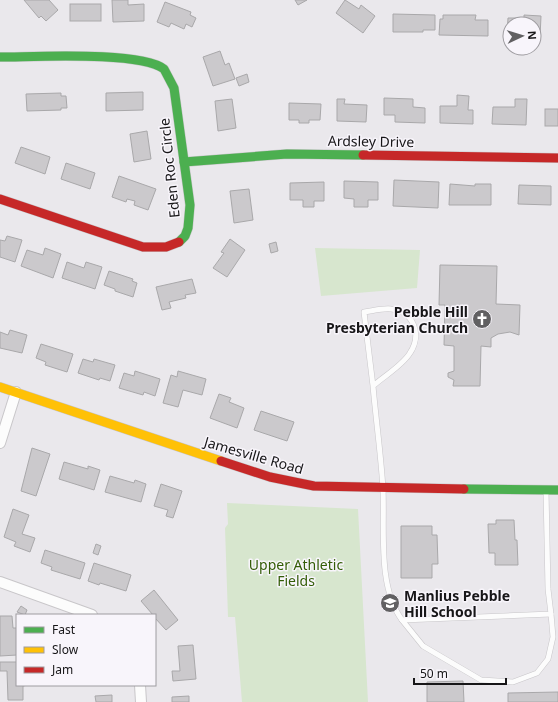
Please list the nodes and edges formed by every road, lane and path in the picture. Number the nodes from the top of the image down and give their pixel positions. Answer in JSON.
{"nodes":[{"id":1,"x":0,"y":57,"type":"edge"},
{"id":2,"x":558,"y":158,"type":"edge"},
{"id":3,"x":184,"y":162,"type":"junction"},
{"id":4,"x":0,"y":199,"type":"edge"},
{"id":5,"x":373,"y":386,"type":"junction"},
{"id":6,"x":0,"y":387,"type":"edge"},
{"id":7,"x":16,"y":392,"type":"junction"},
{"id":8,"x":0,"y":443,"type":"edge"},
{"id":9,"x":383,"y":489,"type":"junction"},
{"id":10,"x":546,"y":490,"type":"junction"},
{"id":11,"x":558,"y":490,"type":"edge"},
{"id":12,"x":0,"y":582,"type":"edge"},
{"id":13,"x":89,"y":614,"type":"edge"},
{"id":14,"x":551,"y":614,"type":"junction"},
{"id":15,"x":402,"y":620,"type":"junction"},
{"id":16,"x":140,"y":686,"type":"edge"},
{"id":17,"x":141,"y":702,"type":"edge"}],
"edges":[{"from":1,"to":3,"type":"street","name":"Eden Roc Circle"},
{"from":2,"to":3,"type":"street","name":"Ardsley Drive"},
{"from":3,"to":4,"type":"street","name":"Eden Roc Circle"},
{"from":5,"to":5,"type":"lane"},
{"from":5,"to":9,"type":"lane"},
{"from":6,"to":7,"type":"street","name":"Jamesville Road"},
{"from":7,"to":8,"type":"street"},
{"from":7,"to":9,"type":"street","name":"Jamesville Road"},
{"from":9,"to":10,"type":"street","name":"Jamesville Road"},
{"from":9,"to":15,"type":"lane"},
{"from":10,"to":11,"type":"street","name":"Jamesville Road"},
{"from":10,"to":14,"type":"lane"},
{"from":12,"to":13,"type":"street"},
{"from":14,"to":15,"type":"lane"},
{"from":14,"to":15,"type":"lane"},
{"from":16,"to":17,"type":"street"}]}
